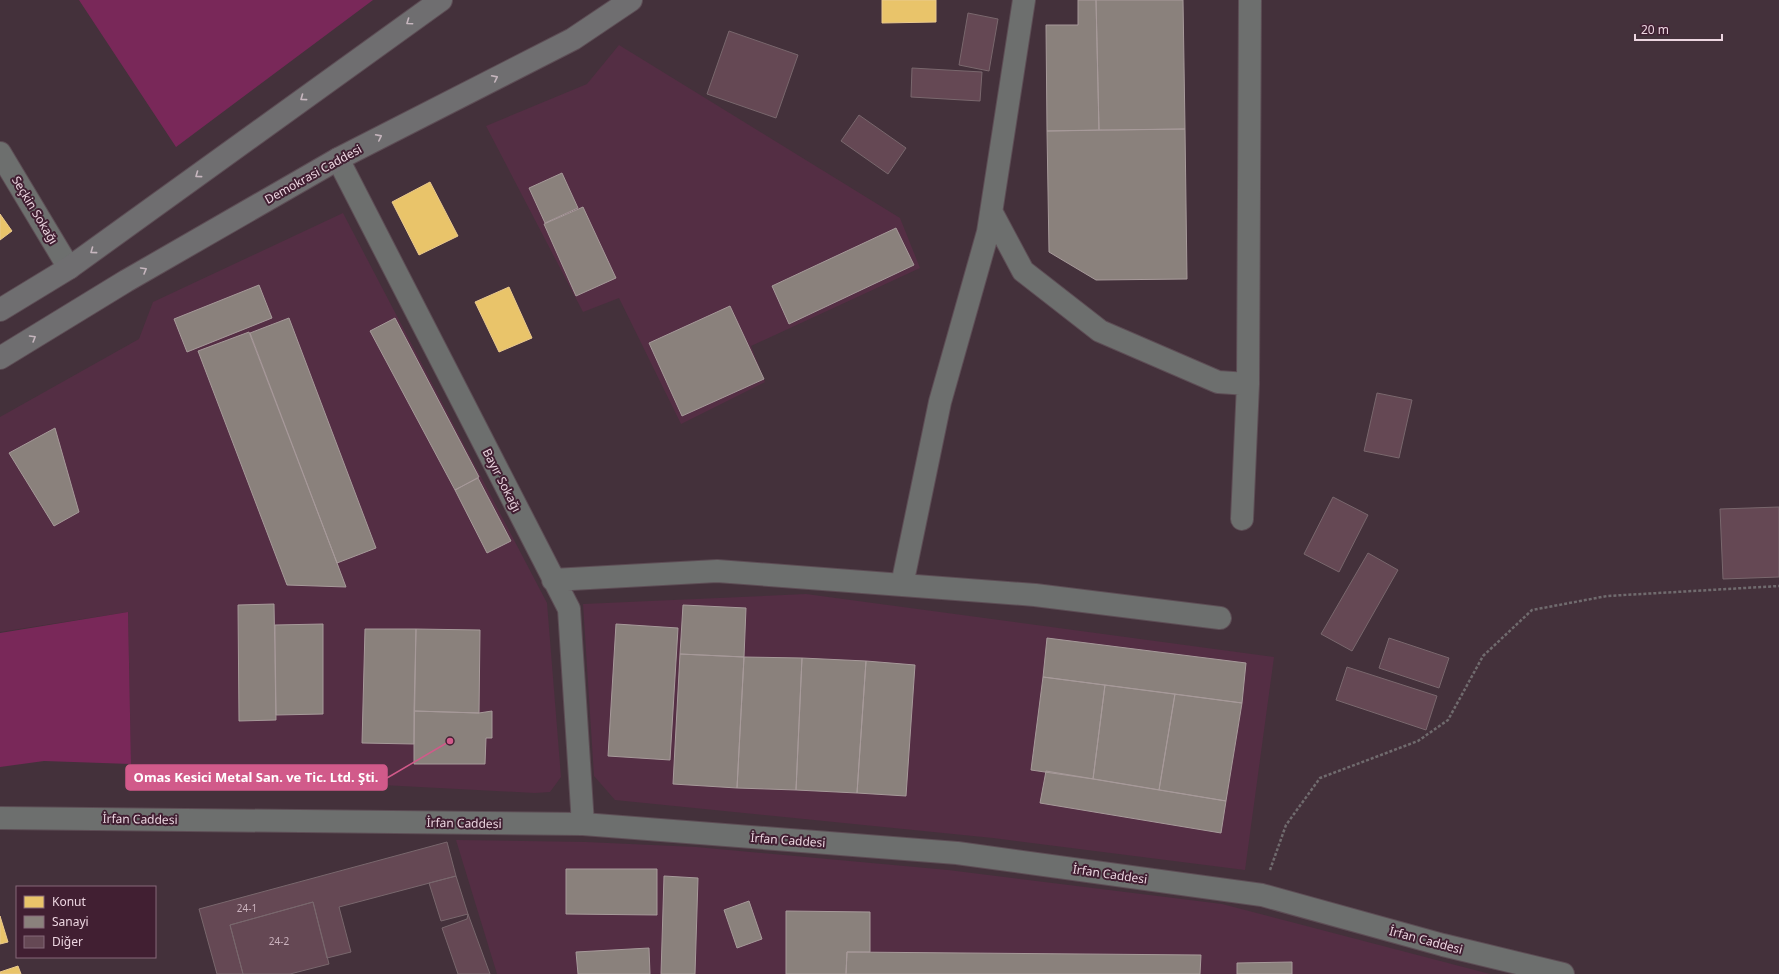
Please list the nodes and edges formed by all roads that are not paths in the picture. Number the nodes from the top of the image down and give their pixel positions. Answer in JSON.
{"nodes":[{"id":1,"x":441,"y":0,"type":"edge"},
{"id":2,"x":621,"y":0,"type":"edge"},
{"id":3,"x":631,"y":0,"type":"edge"},
{"id":4,"x":1024,"y":0,"type":"edge"},
{"id":5,"x":1250,"y":0,"type":"edge"},
{"id":6,"x":573,"y":39,"type":"junction"},
{"id":7,"x":0,"y":153,"type":"edge"},
{"id":8,"x":338,"y":159,"type":"junction"},
{"id":9,"x":992,"y":212,"type":"junction"},
{"id":10,"x":70,"y":268,"type":"junction"},
{"id":11,"x":0,"y":310,"type":"edge"},
{"id":12,"x":0,"y":358,"type":"edge"},
{"id":13,"x":1248,"y":384,"type":"junction"},
{"id":14,"x":1242,"y":519,"type":"dead end"},
{"id":15,"x":554,"y":580,"type":"junction"},
{"id":16,"x":902,"y":585,"type":"junction"},
{"id":17,"x":1220,"y":618,"type":"dead end"},
{"id":18,"x":0,"y":818,"type":"edge"},
{"id":19,"x":583,"y":824,"type":"junction"},
{"id":20,"x":1562,"y":974,"type":"edge"}],
"edges":[{"from":1,"to":10,"type":"main road","one_way":true},
{"from":2,"to":6,"type":"main road"},
{"from":3,"to":6,"type":"main road","name":"Demokrasi Caddesi"},
{"from":4,"to":9,"type":"street"},
{"from":5,"to":13,"type":"street"},
{"from":8,"to":6,"type":"main road","name":"Demokrasi Caddesi","one_way":true},
{"from":7,"to":10,"type":"street","name":"Seçkin Sokağı"},
{"from":12,"to":8,"type":"main road","name":"Demokrasi Caddesi","one_way":true},
{"from":8,"to":15,"type":"street","name":"Bayır Sokağı"},
{"from":9,"to":13,"type":"street"},
{"from":9,"to":16,"type":"street"},
{"from":10,"to":11,"type":"main road"},
{"from":13,"to":14,"type":"street"},
{"from":15,"to":16,"type":"street"},
{"from":15,"to":19,"type":"street","name":"Bayır Sokağı"},
{"from":16,"to":17,"type":"street"},
{"from":18,"to":19,"type":"street","name":"İrfan Caddesi"},
{"from":19,"to":20,"type":"street","name":"İrfan Caddesi"}]}
